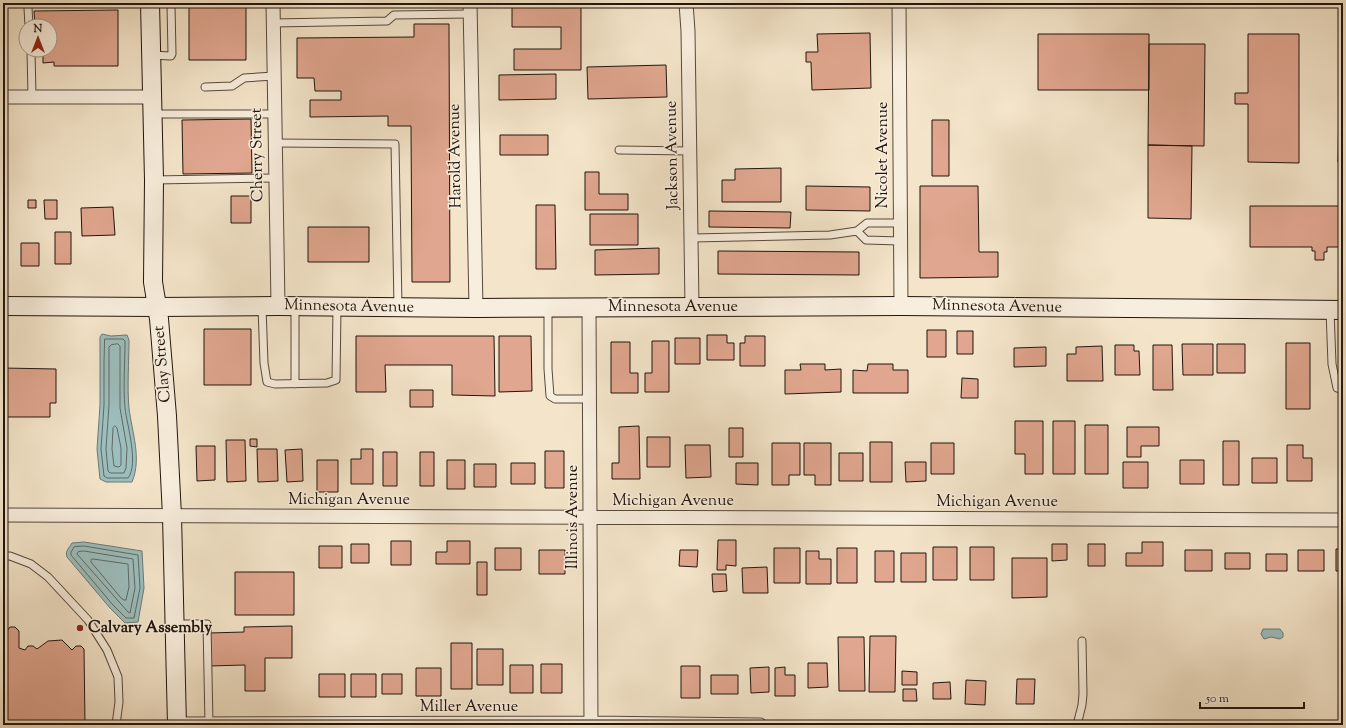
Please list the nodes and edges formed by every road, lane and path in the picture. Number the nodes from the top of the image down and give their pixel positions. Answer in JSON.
{"nodes":[{"id":1,"x":150,"y":3,"type":"edge"},
{"id":2,"x":273,"y":3,"type":"edge"},
{"id":3,"x":686,"y":3,"type":"edge"},
{"id":4,"x":899,"y":3,"type":"edge"},
{"id":5,"x":28,"y":8,"type":"dead end"},
{"id":6,"x":470,"y":8,"type":"edge"},
{"id":7,"x":29,"y":18,"type":"edge"},
{"id":8,"x":273,"y":23,"type":"junction"},
{"id":9,"x":31,"y":58,"type":"edge"},
{"id":10,"x":274,"y":76,"type":"junction"},
{"id":11,"x":205,"y":88,"type":"dead end"},
{"id":12,"x":3,"y":97,"type":"edge"},
{"id":13,"x":32,"y":97,"type":"junction"},
{"id":14,"x":152,"y":106,"type":"junction"},
{"id":15,"x":275,"y":114,"type":"junction"},
{"id":16,"x":275,"y":143,"type":"junction"},
{"id":17,"x":618,"y":150,"type":"dead end"},
{"id":18,"x":690,"y":151,"type":"junction"},
{"id":19,"x":276,"y":178,"type":"junction"},
{"id":20,"x":154,"y":180,"type":"junction"},
{"id":21,"x":900,"y":223,"type":"junction"},
{"id":22,"x":857,"y":231,"type":"junction"},
{"id":23,"x":692,"y":238,"type":"junction"},
{"id":24,"x":900,"y":241,"type":"junction"},
{"id":25,"x":3,"y":306,"type":"edge"},
{"id":26,"x":278,"y":306,"type":"junction"},
{"id":27,"x":901,"y":306,"type":"junction"},
{"id":28,"x":157,"y":307,"type":"junction"},
{"id":29,"x":337,"y":307,"type":"junction"},
{"id":30,"x":398,"y":307,"type":"junction"},
{"id":31,"x":692,"y":307,"type":"junction"},
{"id":32,"x":476,"y":308,"type":"junction"},
{"id":33,"x":548,"y":308,"type":"junction"},
{"id":34,"x":589,"y":308,"type":"junction"},
{"id":35,"x":1336,"y":310,"type":"edge"},
{"id":36,"x":295,"y":384,"type":"junction"},
{"id":37,"x":1343,"y":390,"type":"edge"},
{"id":38,"x":589,"y":399,"type":"junction"},
{"id":39,"x":3,"y":515,"type":"edge"},
{"id":40,"x":172,"y":516,"type":"junction"},
{"id":41,"x":590,"y":518,"type":"junction"},
{"id":42,"x":1343,"y":520,"type":"edge"},
{"id":43,"x":3,"y":556,"type":"edge"},
{"id":44,"x":175,"y":624,"type":"junction"},
{"id":45,"x":1082,"y":642,"type":"dead end"},
{"id":46,"x":177,"y":724,"type":"edge"},
{"id":47,"x":209,"y":724,"type":"junction"},
{"id":48,"x":591,"y":724,"type":"edge"},
{"id":49,"x":116,"y":725,"type":"edge"},
{"id":50,"x":760,"y":725,"type":"edge"},
{"id":51,"x":1077,"y":725,"type":"edge"}],
"edges":[{"from":1,"to":14,"type":"street","name":"Clay Street"},
{"from":2,"to":8,"type":"street","name":"Cherry Street"},
{"from":3,"to":18,"type":"street","name":"Jackson Avenue"},
{"from":4,"to":21,"type":"street","name":"Nicolet Avenue"},
{"from":5,"to":7,"type":"lane"},
{"from":6,"to":8,"type":"lane"},
{"from":6,"to":32,"type":"street","name":"Harold Avenue"},
{"from":8,"to":10,"type":"street","name":"Cherry Street"},
{"from":9,"to":13,"type":"lane"},
{"from":10,"to":11,"type":"lane"},
{"from":10,"to":15,"type":"street","name":"Cherry Street"},
{"from":12,"to":13,"type":"street"},
{"from":13,"to":14,"type":"street"},
{"from":14,"to":15,"type":"lane"},
{"from":14,"to":20,"type":"street","name":"Clay Street"},
{"from":15,"to":16,"type":"street","name":"Cherry Street"},
{"from":16,"to":19,"type":"street","name":"Cherry Street"},
{"from":16,"to":30,"type":"lane"},
{"from":17,"to":18,"type":"lane"},
{"from":18,"to":23,"type":"street","name":"Jackson Avenue"},
{"from":19,"to":20,"type":"lane"},
{"from":19,"to":26,"type":"street","name":"Cherry Street"},
{"from":20,"to":28,"type":"street","name":"Clay Street"},
{"from":21,"to":22,"type":"lane"},
{"from":21,"to":24,"type":"street","name":"Nicolet Avenue"},
{"from":22,"to":23,"type":"lane"},
{"from":22,"to":24,"type":"lane"},
{"from":23,"to":31,"type":"street","name":"Jackson Avenue"},
{"from":24,"to":27,"type":"street","name":"Nicolet Avenue"},
{"from":25,"to":28,"type":"street","name":"Minnesota Avenue"},
{"from":26,"to":28,"type":"street","name":"Minnesota Avenue"},
{"from":26,"to":29,"type":"street","name":"Minnesota Avenue"},
{"from":26,"to":36,"type":"lane"},
{"from":26,"to":36,"type":"lane"},
{"from":27,"to":31,"type":"street","name":"Minnesota Avenue"},
{"from":27,"to":35,"type":"street","name":"Minnesota Avenue"},
{"from":28,"to":40,"type":"street","name":"Clay Street"},
{"from":29,"to":30,"type":"street","name":"Minnesota Avenue"},
{"from":29,"to":36,"type":"lane"},
{"from":30,"to":32,"type":"street","name":"Minnesota Avenue"},
{"from":31,"to":34,"type":"street","name":"Minnesota Avenue"},
{"from":32,"to":33,"type":"street","name":"Minnesota Avenue"},
{"from":33,"to":34,"type":"street","name":"Minnesota Avenue"},
{"from":33,"to":38,"type":"lane"},
{"from":34,"to":38,"type":"street","name":"Illinois Avenue"},
{"from":35,"to":37,"type":"lane"},
{"from":38,"to":41,"type":"street","name":"Illinois Avenue"},
{"from":39,"to":40,"type":"street","name":"Michigan Avenue"},
{"from":40,"to":41,"type":"street","name":"Michigan Avenue"},
{"from":40,"to":44,"type":"street","name":"Clay Street"},
{"from":41,"to":42,"type":"street","name":"Michigan Avenue"},
{"from":41,"to":48,"type":"street","name":"Illinois Avenue"},
{"from":43,"to":49,"type":"lane"},
{"from":44,"to":46,"type":"street","name":"Clay Street"},
{"from":44,"to":47,"type":"lane"},
{"from":45,"to":51,"type":"lane"},
{"from":46,"to":47,"type":"street","name":"Miller Avenue"},
{"from":47,"to":48,"type":"street","name":"Miller Avenue"},
{"from":48,"to":50,"type":"street","name":"Miller Avenue"}]}
